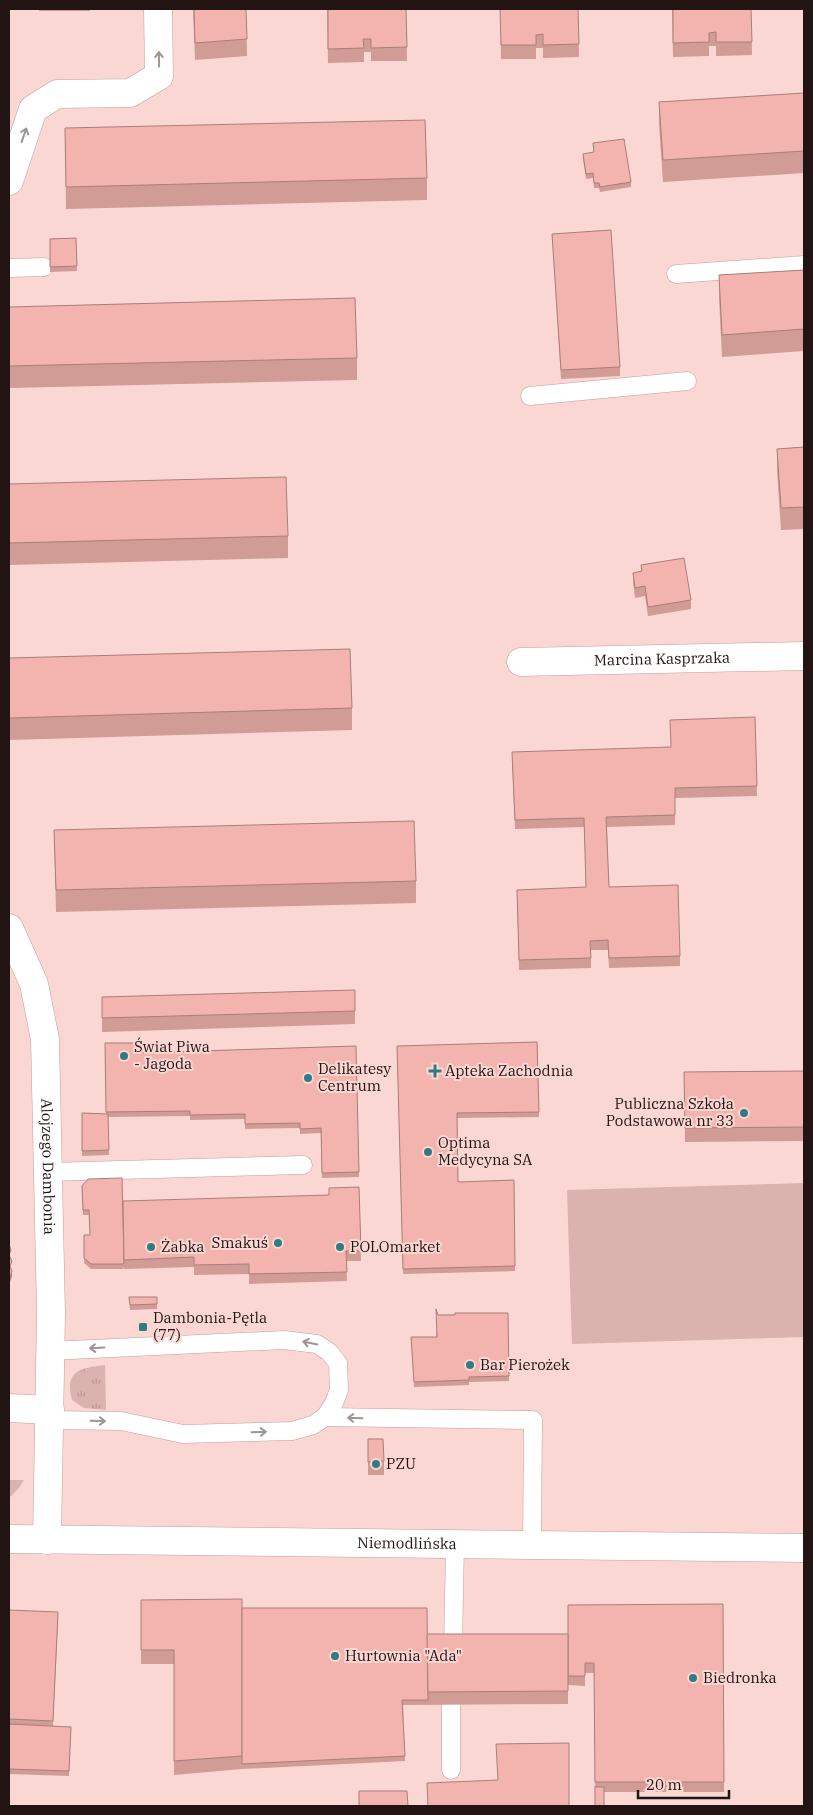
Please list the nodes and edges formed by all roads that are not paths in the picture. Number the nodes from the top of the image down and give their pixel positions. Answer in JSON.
{"nodes":[{"id":1,"x":158,"y":9,"type":"edge"},
{"id":2,"x":9,"y":181,"type":"edge"},
{"id":3,"x":804,"y":265,"type":"edge"},
{"id":4,"x":44,"y":267,"type":"dead end"},
{"id":5,"x":9,"y":268,"type":"edge"},
{"id":6,"x":676,"y":274,"type":"dead end"},
{"id":7,"x":686,"y":381,"type":"dead end"},
{"id":8,"x":530,"y":396,"type":"dead end"},
{"id":9,"x":804,"y":656,"type":"edge"},
{"id":10,"x":521,"y":662,"type":"dead end"},
{"id":11,"x":9,"y":928,"type":"edge"},
{"id":12,"x":303,"y":1165,"type":"dead end"},
{"id":13,"x":47,"y":1172,"type":"junction"},
{"id":14,"x":50,"y":1351,"type":"junction"},
{"id":15,"x":9,"y":1408,"type":"edge"},
{"id":16,"x":49,"y":1415,"type":"junction"},
{"id":17,"x":324,"y":1417,"type":"junction"},
{"id":18,"x":9,"y":1539,"type":"edge"},
{"id":19,"x":47,"y":1540,"type":"junction"},
{"id":20,"x":455,"y":1545,"type":"junction"},
{"id":21,"x":532,"y":1546,"type":"junction"},
{"id":22,"x":804,"y":1548,"type":"edge"},
{"id":23,"x":453,"y":1648,"type":"edge"},
{"id":24,"x":451,"y":1705,"type":"edge"},
{"id":25,"x":451,"y":1770,"type":"dead end"}],
"edges":[{"from":2,"to":1,"type":"street","one_way":true},
{"from":3,"to":6,"type":"lane"},
{"from":4,"to":5,"type":"lane"},
{"from":7,"to":8,"type":"lane"},
{"from":9,"to":10,"type":"street","name":"Marcina Kasprzaka"},
{"from":11,"to":13,"type":"street","name":"Alojzego Dambonia"},
{"from":12,"to":13,"type":"lane"},
{"from":13,"to":14,"type":"street","name":"Alojzego Dambonia"},
{"from":14,"to":16,"type":"street","name":"Alojzego Dambonia"},
{"from":17,"to":14,"type":"lane","one_way":true},
{"from":15,"to":16,"type":"street"},
{"from":16,"to":17,"type":"lane","one_way":true},
{"from":16,"to":19,"type":"street","name":"Alojzego Dambonia"},
{"from":21,"to":17,"type":"lane","one_way":true},
{"from":18,"to":19,"type":"street","name":"Niemodlińska"},
{"from":19,"to":20,"type":"street","name":"Niemodlińska"},
{"from":20,"to":21,"type":"street","name":"Niemodlińska"},
{"from":20,"to":23,"type":"lane"},
{"from":21,"to":22,"type":"street","name":"Niemodlińska"},
{"from":24,"to":25,"type":"lane"}]}
